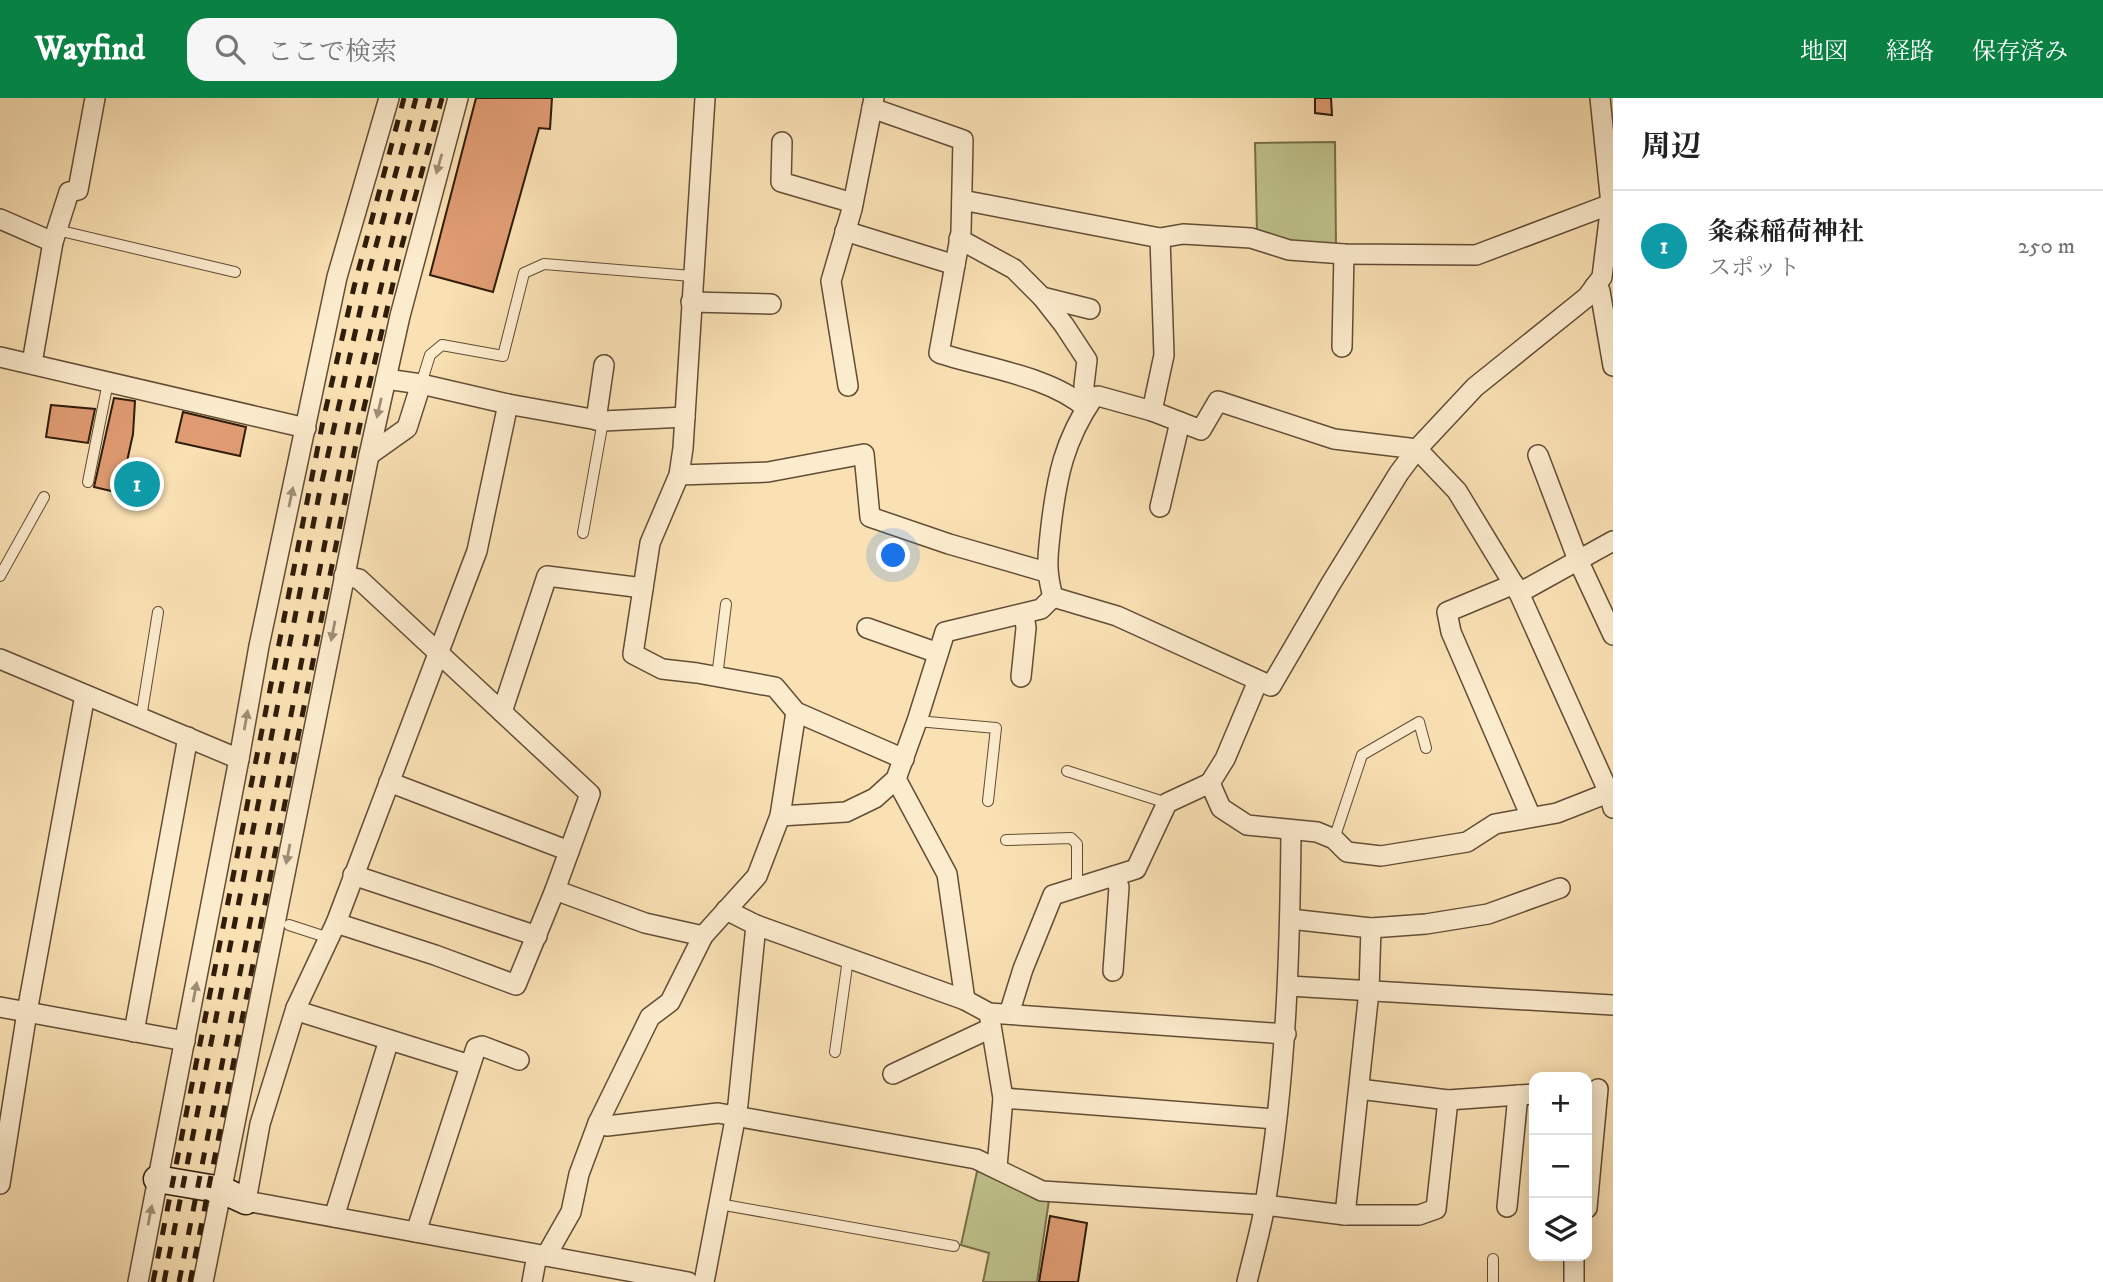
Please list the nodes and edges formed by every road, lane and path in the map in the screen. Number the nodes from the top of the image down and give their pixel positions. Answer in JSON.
{"nodes":[{"id":1,"x":95,"y":98,"type":"edge"},
{"id":2,"x":388,"y":98,"type":"edge"},
{"id":3,"x":458,"y":98,"type":"edge"},
{"id":4,"x":705,"y":98,"type":"edge"},
{"id":5,"x":1600,"y":98,"type":"edge"},
{"id":6,"x":873,"y":103,"type":"edge"},
{"id":7,"x":782,"y":142,"type":"dead end"},
{"id":8,"x":962,"y":200,"type":"junction"},
{"id":9,"x":853,"y":203,"type":"junction"},
{"id":10,"x":1611,"y":204,"type":"junction"},
{"id":11,"x":0,"y":219,"type":"edge"},
{"id":12,"x":845,"y":231,"type":"junction"},
{"id":13,"x":55,"y":236,"type":"junction"},
{"id":14,"x":1160,"y":238,"type":"junction"},
{"id":15,"x":959,"y":239,"type":"junction"},
{"id":16,"x":1611,"y":239,"type":"edge"},
{"id":17,"x":1345,"y":254,"type":"junction"},
{"id":18,"x":955,"y":265,"type":"junction"},
{"id":19,"x":235,"y":272,"type":"dead end"},
{"id":20,"x":692,"y":276,"type":"junction"},
{"id":21,"x":1042,"y":297,"type":"junction"},
{"id":22,"x":1603,"y":297,"type":"edge"},
{"id":23,"x":691,"y":302,"type":"junction"},
{"id":24,"x":771,"y":304,"type":"dead end"},
{"id":25,"x":1090,"y":309,"type":"dead end"},
{"id":26,"x":1342,"y":347,"type":"dead end"},
{"id":27,"x":0,"y":357,"type":"edge"},
{"id":28,"x":1612,"y":358,"type":"edge"},
{"id":29,"x":32,"y":363,"type":"junction"},
{"id":30,"x":604,"y":365,"type":"dead end"},
{"id":31,"x":386,"y":380,"type":"junction"},
{"id":32,"x":107,"y":382,"type":"junction"},
{"id":33,"x":421,"y":384,"type":"junction"},
{"id":34,"x":848,"y":386,"type":"dead end"},
{"id":35,"x":508,"y":404,"type":"junction"},
{"id":36,"x":1086,"y":408,"type":"junction"},
{"id":37,"x":1152,"y":411,"type":"junction"},
{"id":38,"x":685,"y":417,"type":"junction"},
{"id":39,"x":599,"y":420,"type":"junction"},
{"id":40,"x":1180,"y":422,"type":"junction"},
{"id":41,"x":306,"y":428,"type":"junction"},
{"id":42,"x":1417,"y":449,"type":"junction"},
{"id":43,"x":369,"y":455,"type":"junction"},
{"id":44,"x":1538,"y":455,"type":"dead end"},
{"id":45,"x":679,"y":475,"type":"junction"},
{"id":46,"x":88,"y":482,"type":"dead end"},
{"id":47,"x":44,"y":498,"type":"dead end"},
{"id":48,"x":1160,"y":507,"type":"dead end"},
{"id":49,"x":583,"y":533,"type":"dead end"},
{"id":50,"x":1613,"y":541,"type":"edge"},
{"id":51,"x":1578,"y":560,"type":"junction"},
{"id":52,"x":1046,"y":572,"type":"junction"},
{"id":53,"x":0,"y":576,"type":"edge"},
{"id":54,"x":344,"y":576,"type":"junction"},
{"id":55,"x":643,"y":588,"type":"junction"},
{"id":56,"x":1517,"y":588,"type":"junction"},
{"id":57,"x":1053,"y":597,"type":"junction"},
{"id":58,"x":726,"y":604,"type":"dead end"},
{"id":59,"x":158,"y":612,"type":"dead end"},
{"id":60,"x":1024,"y":614,"type":"junction"},
{"id":61,"x":867,"y":628,"type":"dead end"},
{"id":62,"x":1613,"y":635,"type":"edge"},
{"id":63,"x":439,"y":652,"type":"junction"},
{"id":64,"x":938,"y":653,"type":"junction"},
{"id":65,"x":0,"y":661,"type":"edge"},
{"id":66,"x":717,"y":677,"type":"junction"},
{"id":67,"x":1021,"y":677,"type":"dead end"},
{"id":68,"x":1258,"y":681,"type":"junction"},
{"id":69,"x":85,"y":695,"type":"junction"},
{"id":70,"x":502,"y":712,"type":"junction"},
{"id":71,"x":796,"y":712,"type":"junction"},
{"id":72,"x":141,"y":718,"type":"junction"},
{"id":73,"x":917,"y":721,"type":"junction"},
{"id":74,"x":188,"y":737,"type":"junction"},
{"id":75,"x":1426,"y":748,"type":"dead end"},
{"id":76,"x":239,"y":758,"type":"junction"},
{"id":77,"x":904,"y":759,"type":"junction"},
{"id":78,"x":1068,"y":771,"type":"dead end"},
{"id":79,"x":896,"y":779,"type":"junction"},
{"id":80,"x":389,"y":782,"type":"junction"},
{"id":81,"x":1210,"y":783,"type":"junction"},
{"id":82,"x":1612,"y":797,"type":"edge"},
{"id":83,"x":988,"y":801,"type":"dead end"},
{"id":84,"x":1167,"y":803,"type":"junction"},
{"id":85,"x":779,"y":816,"type":"junction"},
{"id":86,"x":1531,"y":817,"type":"junction"},
{"id":87,"x":1291,"y":830,"type":"junction"},
{"id":88,"x":1334,"y":839,"type":"junction"},
{"id":89,"x":1006,"y":840,"type":"dead end"},
{"id":90,"x":569,"y":851,"type":"junction"},
{"id":91,"x":354,"y":875,"type":"junction"},
{"id":92,"x":1114,"y":876,"type":"junction"},
{"id":93,"x":1077,"y":887,"type":"junction"},
{"id":94,"x":1560,"y":888,"type":"dead end"},
{"id":95,"x":555,"y":890,"type":"junction"},
{"id":96,"x":726,"y":910,"type":"junction"},
{"id":97,"x":1290,"y":919,"type":"junction"},
{"id":98,"x":289,"y":925,"type":"dead end"},
{"id":99,"x":757,"y":925,"type":"junction"},
{"id":100,"x":1371,"y":928,"type":"junction"},
{"id":101,"x":333,"y":931,"type":"junction"},
{"id":102,"x":537,"y":936,"type":"junction"},
{"id":103,"x":703,"y":936,"type":"junction"},
{"id":104,"x":849,"y":959,"type":"junction"},
{"id":105,"x":1113,"y":971,"type":"dead end"},
{"id":106,"x":1289,"y":986,"type":"junction"},
{"id":107,"x":1369,"y":991,"type":"junction"},
{"id":108,"x":965,"y":1000,"type":"junction"},
{"id":109,"x":1613,"y":1005,"type":"edge"},
{"id":110,"x":0,"y":1007,"type":"edge"},
{"id":111,"x":296,"y":1008,"type":"junction"},
{"id":112,"x":27,"y":1012,"type":"junction"},
{"id":113,"x":1009,"y":1014,"type":"junction"},
{"id":114,"x":990,"y":1020,"type":"junction"},
{"id":115,"x":134,"y":1032,"type":"junction"},
{"id":116,"x":1286,"y":1034,"type":"junction"},
{"id":117,"x":389,"y":1040,"type":"junction"},
{"id":118,"x":185,"y":1041,"type":"junction"},
{"id":119,"x":835,"y":1052,"type":"dead end"},
{"id":120,"x":519,"y":1059,"type":"dead end"},
{"id":121,"x":470,"y":1065,"type":"junction"},
{"id":122,"x":893,"y":1074,"type":"dead end"},
{"id":123,"x":1359,"y":1089,"type":"junction"},
{"id":124,"x":1599,"y":1089,"type":"edge"},
{"id":125,"x":1526,"y":1095,"type":"edge"},
{"id":126,"x":1003,"y":1098,"type":"junction"},
{"id":127,"x":1448,"y":1101,"type":"junction"},
{"id":128,"x":735,"y":1116,"type":"junction"},
{"id":129,"x":1276,"y":1119,"type":"junction"},
{"id":130,"x":598,"y":1122,"type":"junction"},
{"id":131,"x":997,"y":1167,"type":"junction"},
{"id":132,"x":157,"y":1179,"type":"junction"},
{"id":133,"x":0,"y":1184,"type":"edge"},
{"id":134,"x":222,"y":1190,"type":"junction"},
{"id":135,"x":1588,"y":1198,"type":"edge"},
{"id":136,"x":246,"y":1201,"type":"junction"},
{"id":137,"x":719,"y":1203,"type":"junction"},
{"id":138,"x":1265,"y":1205,"type":"junction"},
{"id":139,"x":1507,"y":1207,"type":"dead end"},
{"id":140,"x":1345,"y":1215,"type":"junction"},
{"id":141,"x":334,"y":1217,"type":"junction"},
{"id":142,"x":416,"y":1232,"type":"junction"},
{"id":143,"x":954,"y":1246,"type":"dead end"},
{"id":144,"x":541,"y":1256,"type":"junction"},
{"id":145,"x":1493,"y":1259,"type":"dead end"},
{"id":146,"x":1574,"y":1261,"type":"edge"},
{"id":147,"x":138,"y":1282,"type":"edge"},
{"id":148,"x":203,"y":1282,"type":"edge"},
{"id":149,"x":532,"y":1282,"type":"edge"},
{"id":150,"x":688,"y":1282,"type":"edge"},
{"id":151,"x":704,"y":1282,"type":"edge"},
{"id":152,"x":1247,"y":1282,"type":"edge"},
{"id":153,"x":1493,"y":1282,"type":"edge"},
{"id":154,"x":1574,"y":1282,"type":"edge"}],
"edges":[{"from":1,"to":13,"type":"street"},
{"from":2,"to":41,"type":"street"},
{"from":3,"to":31,"type":"street","one_way":true},
{"from":4,"to":20,"type":"street"},
{"from":5,"to":10,"type":"street"},
{"from":6,"to":8,"type":"street"},
{"from":6,"to":9,"type":"street"},
{"from":7,"to":9,"type":"street"},
{"from":8,"to":14,"type":"street"},
{"from":8,"to":15,"type":"street"},
{"from":9,"to":12,"type":"street"},
{"from":10,"to":16,"type":"street"},
{"from":10,"to":17,"type":"street"},
{"from":11,"to":13,"type":"street"},
{"from":12,"to":18,"type":"street"},
{"from":12,"to":34,"type":"street"},
{"from":13,"to":19,"type":"lane"},
{"from":13,"to":29,"type":"street"},
{"from":14,"to":17,"type":"street"},
{"from":14,"to":37,"type":"street"},
{"from":15,"to":18,"type":"street"},
{"from":15,"to":21,"type":"street"},
{"from":16,"to":22,"type":"street"},
{"from":17,"to":26,"type":"street"},
{"from":18,"to":36,"type":"street"},
{"from":20,"to":23,"type":"street"},
{"from":20,"to":33,"type":"lane"},
{"from":21,"to":25,"type":"street"},
{"from":21,"to":36,"type":"street"},
{"from":22,"to":28,"type":"street"},
{"from":22,"to":42,"type":"street"},
{"from":23,"to":24,"type":"street"},
{"from":23,"to":38,"type":"street"},
{"from":27,"to":29,"type":"street"},
{"from":29,"to":32,"type":"street"},
{"from":30,"to":39,"type":"street"},
{"from":31,"to":33,"type":"street"},
{"from":31,"to":43,"type":"street","one_way":true},
{"from":32,"to":41,"type":"street"},
{"from":32,"to":46,"type":"lane"},
{"from":33,"to":35,"type":"street"},
{"from":33,"to":43,"type":"street"},
{"from":35,"to":39,"type":"street"},
{"from":35,"to":63,"type":"street"},
{"from":36,"to":37,"type":"street"},
{"from":36,"to":52,"type":"street"},
{"from":37,"to":40,"type":"street"},
{"from":38,"to":39,"type":"street"},
{"from":38,"to":45,"type":"street"},
{"from":39,"to":49,"type":"lane"},
{"from":40,"to":42,"type":"street"},
{"from":40,"to":48,"type":"street"},
{"from":76,"to":41,"type":"street","one_way":true},
{"from":42,"to":56,"type":"street"},
{"from":42,"to":68,"type":"street"},
{"from":43,"to":54,"type":"street"},
{"from":44,"to":51,"type":"street"},
{"from":45,"to":52,"type":"street"},
{"from":45,"to":55,"type":"street"},
{"from":47,"to":53,"type":"lane"},
{"from":50,"to":51,"type":"street"},
{"from":51,"to":56,"type":"street"},
{"from":51,"to":62,"type":"street"},
{"from":52,"to":57,"type":"street"},
{"from":54,"to":63,"type":"street"},
{"from":54,"to":134,"type":"street","one_way":true},
{"from":55,"to":66,"type":"street"},
{"from":55,"to":70,"type":"street"},
{"from":56,"to":82,"type":"street"},
{"from":56,"to":86,"type":"street"},
{"from":57,"to":60,"type":"street"},
{"from":57,"to":68,"type":"street"},
{"from":58,"to":66,"type":"lane"},
{"from":59,"to":72,"type":"lane"},
{"from":60,"to":64,"type":"street"},
{"from":60,"to":67,"type":"street"},
{"from":61,"to":64,"type":"street"},
{"from":63,"to":70,"type":"street"},
{"from":63,"to":80,"type":"street"},
{"from":64,"to":73,"type":"street"},
{"from":65,"to":69,"type":"street"},
{"from":66,"to":71,"type":"street"},
{"from":68,"to":81,"type":"street"},
{"from":69,"to":72,"type":"street"},
{"from":69,"to":112,"type":"street"},
{"from":70,"to":90,"type":"street"},
{"from":71,"to":77,"type":"street"},
{"from":71,"to":85,"type":"street"},
{"from":72,"to":74,"type":"street"},
{"from":73,"to":77,"type":"street"},
{"from":73,"to":83,"type":"lane"},
{"from":74,"to":76,"type":"street"},
{"from":74,"to":115,"type":"street"},
{"from":75,"to":88,"type":"lane"},
{"from":118,"to":76,"type":"street","one_way":true},
{"from":77,"to":79,"type":"street"},
{"from":78,"to":84,"type":"lane"},
{"from":79,"to":85,"type":"street"},
{"from":79,"to":108,"type":"street"},
{"from":80,"to":90,"type":"street"},
{"from":80,"to":91,"type":"street"},
{"from":81,"to":84,"type":"street"},
{"from":81,"to":87,"type":"street"},
{"from":82,"to":86,"type":"street"},
{"from":84,"to":92,"type":"street"},
{"from":85,"to":96,"type":"street"},
{"from":86,"to":88,"type":"street"},
{"from":87,"to":88,"type":"street"},
{"from":87,"to":97,"type":"street"},
{"from":89,"to":93,"type":"lane"},
{"from":90,"to":95,"type":"street"},
{"from":91,"to":101,"type":"street"},
{"from":91,"to":102,"type":"street"},
{"from":92,"to":93,"type":"street"},
{"from":92,"to":105,"type":"street"},
{"from":93,"to":113,"type":"street"},
{"from":94,"to":100,"type":"street"},
{"from":95,"to":102,"type":"street"},
{"from":95,"to":103,"type":"street"},
{"from":96,"to":99,"type":"street"},
{"from":96,"to":103,"type":"street"},
{"from":97,"to":100,"type":"street"},
{"from":97,"to":106,"type":"street"},
{"from":98,"to":101,"type":"lane"},
{"from":99,"to":104,"type":"street"},
{"from":99,"to":128,"type":"street"},
{"from":100,"to":107,"type":"street"},
{"from":101,"to":102,"type":"street"},
{"from":101,"to":111,"type":"street"},
{"from":103,"to":130,"type":"street"},
{"from":104,"to":108,"type":"street"},
{"from":104,"to":119,"type":"lane"},
{"from":106,"to":107,"type":"street"},
{"from":106,"to":116,"type":"street"},
{"from":107,"to":109,"type":"street"},
{"from":107,"to":123,"type":"street"},
{"from":108,"to":114,"type":"street"},
{"from":110,"to":112,"type":"street"},
{"from":111,"to":117,"type":"street"},
{"from":111,"to":136,"type":"street"},
{"from":112,"to":115,"type":"street"},
{"from":112,"to":133,"type":"street"},
{"from":113,"to":114,"type":"street"},
{"from":113,"to":116,"type":"street"},
{"from":114,"to":122,"type":"street"},
{"from":114,"to":126,"type":"street"},
{"from":115,"to":118,"type":"street"},
{"from":116,"to":129,"type":"street"},
{"from":117,"to":121,"type":"street"},
{"from":117,"to":141,"type":"street"},
{"from":118,"to":132,"type":"street"},
{"from":120,"to":121,"type":"street"},
{"from":121,"to":142,"type":"street"},
{"from":123,"to":127,"type":"street"},
{"from":123,"to":140,"type":"street"},
{"from":124,"to":135,"type":"street"},
{"from":125,"to":127,"type":"street"},
{"from":125,"to":139,"type":"street"},
{"from":126,"to":129,"type":"street"},
{"from":126,"to":131,"type":"street"},
{"from":127,"to":140,"type":"street"},
{"from":128,"to":130,"type":"street"},
{"from":128,"to":131,"type":"street"},
{"from":128,"to":137,"type":"street"},
{"from":129,"to":138,"type":"street"},
{"from":130,"to":144,"type":"street"},
{"from":131,"to":138,"type":"street"},
{"from":132,"to":134,"type":"street"},
{"from":147,"to":132,"type":"street","one_way":true},
{"from":134,"to":136,"type":"street"},
{"from":134,"to":148,"type":"street"},
{"from":136,"to":141,"type":"street"},
{"from":137,"to":143,"type":"lane"},
{"from":137,"to":151,"type":"street"},
{"from":138,"to":140,"type":"street"},
{"from":138,"to":152,"type":"street"},
{"from":141,"to":142,"type":"street"},
{"from":142,"to":144,"type":"street"},
{"from":144,"to":149,"type":"street"},
{"from":144,"to":150,"type":"street"},
{"from":145,"to":153,"type":"lane"},
{"from":146,"to":154,"type":"street"}]}
